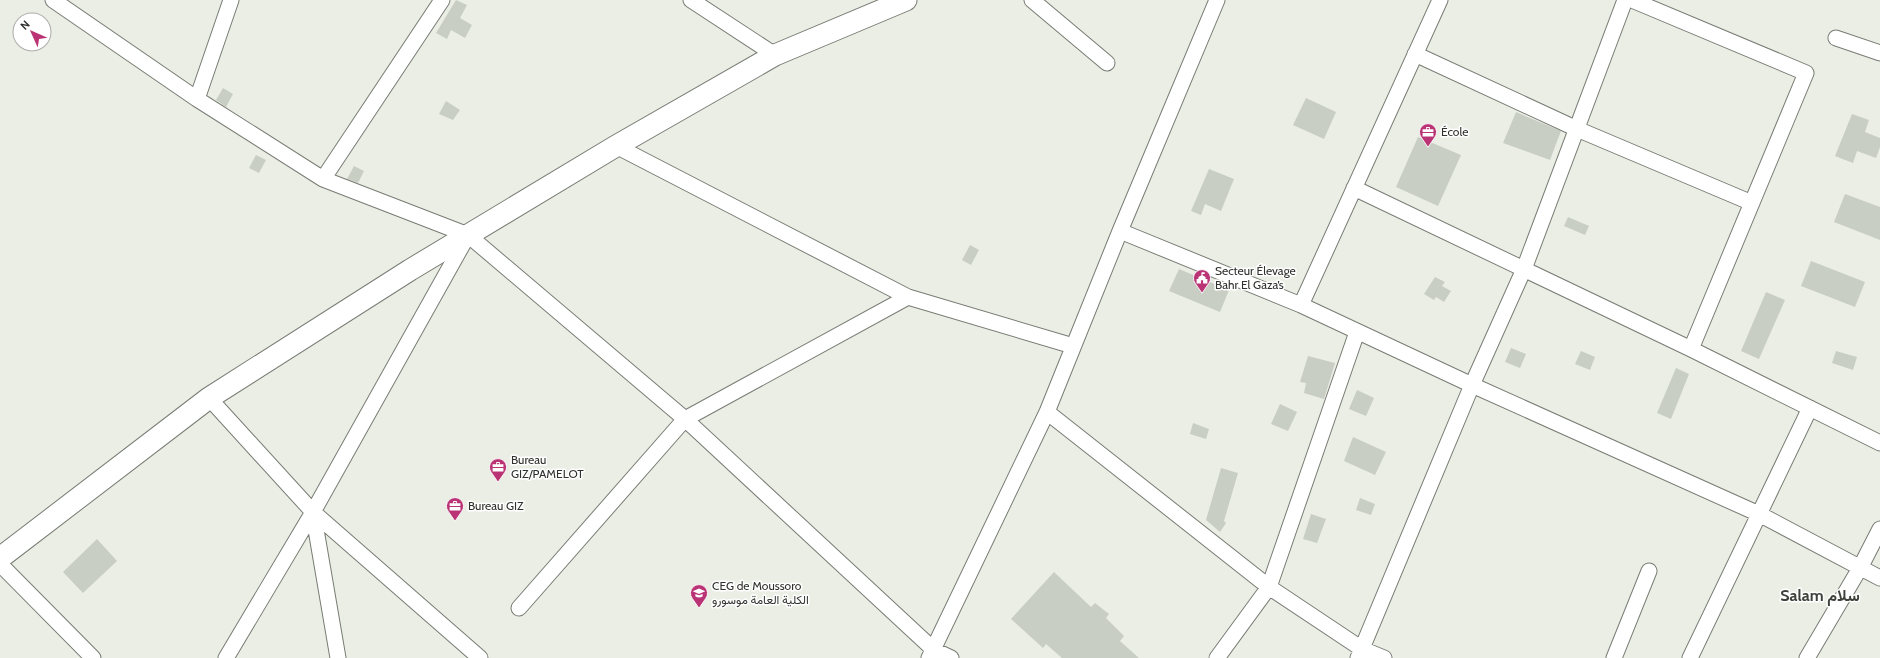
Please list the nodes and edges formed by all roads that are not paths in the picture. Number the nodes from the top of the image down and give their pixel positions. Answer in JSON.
{"nodes":[{"id":1,"x":53,"y":0,"type":"edge"},
{"id":2,"x":231,"y":0,"type":"edge"},
{"id":3,"x":442,"y":0,"type":"edge"},
{"id":4,"x":691,"y":0,"type":"edge"},
{"id":5,"x":1032,"y":0,"type":"edge"},
{"id":6,"x":1217,"y":0,"type":"edge"},
{"id":7,"x":1440,"y":0,"type":"edge"},
{"id":8,"x":1625,"y":0,"type":"edge"},
{"id":9,"x":1632,"y":0,"type":"edge"},
{"id":10,"x":902,"y":1,"type":"edge"},
{"id":11,"x":715,"y":6,"type":"edge"},
{"id":12,"x":1836,"y":38,"type":"dead end"},
{"id":13,"x":1880,"y":53,"type":"edge"},
{"id":14,"x":1415,"y":54,"type":"junction"},
{"id":15,"x":775,"y":55,"type":"junction"},
{"id":16,"x":1107,"y":63,"type":"dead end"},
{"id":17,"x":197,"y":99,"type":"junction"},
{"id":18,"x":1577,"y":129,"type":"junction"},
{"id":19,"x":616,"y":146,"type":"junction"},
{"id":20,"x":323,"y":179,"type":"junction"},
{"id":21,"x":1354,"y":188,"type":"junction"},
{"id":22,"x":1752,"y":203,"type":"junction"},
{"id":23,"x":1120,"y":231,"type":"junction"},
{"id":24,"x":468,"y":235,"type":"junction"},
{"id":25,"x":1524,"y":270,"type":"junction"},
{"id":26,"x":908,"y":297,"type":"junction"},
{"id":27,"x":1301,"y":305,"type":"junction"},
{"id":28,"x":1357,"y":332,"type":"junction"},
{"id":29,"x":1073,"y":346,"type":"junction"},
{"id":30,"x":1691,"y":349,"type":"junction"},
{"id":31,"x":1472,"y":385,"type":"junction"},
{"id":32,"x":209,"y":398,"type":"junction"},
{"id":33,"x":1810,"y":408,"type":"junction"},
{"id":34,"x":1047,"y":412,"type":"junction"},
{"id":35,"x":685,"y":419,"type":"junction"},
{"id":36,"x":1880,"y":443,"type":"edge"},
{"id":37,"x":313,"y":512,"type":"junction"},
{"id":38,"x":1759,"y":514,"type":"junction"},
{"id":39,"x":1880,"y":529,"type":"edge"},
{"id":40,"x":0,"y":558,"type":"edge"},
{"id":41,"x":0,"y":564,"type":"edge"},
{"id":42,"x":1860,"y":568,"type":"junction"},
{"id":43,"x":1649,"y":571,"type":"dead end"},
{"id":44,"x":1880,"y":578,"type":"edge"},
{"id":45,"x":1269,"y":587,"type":"junction"},
{"id":46,"x":519,"y":608,"type":"dead end"},
{"id":47,"x":1360,"y":653,"type":"edge"},
{"id":48,"x":932,"y":654,"type":"edge"},
{"id":49,"x":93,"y":658,"type":"edge"},
{"id":50,"x":226,"y":658,"type":"edge"},
{"id":51,"x":338,"y":658,"type":"edge"},
{"id":52,"x":480,"y":658,"type":"edge"},
{"id":53,"x":951,"y":658,"type":"edge"},
{"id":54,"x":1217,"y":658,"type":"edge"},
{"id":55,"x":1384,"y":658,"type":"edge"},
{"id":56,"x":1614,"y":658,"type":"edge"},
{"id":57,"x":1690,"y":658,"type":"edge"},
{"id":58,"x":1807,"y":658,"type":"edge"}],
"edges":[{"from":1,"to":17,"type":"street"},
{"from":2,"to":17,"type":"street"},
{"from":3,"to":20,"type":"street"},
{"from":4,"to":11,"type":"street"},
{"from":5,"to":16,"type":"street"},
{"from":6,"to":23,"type":"street"},
{"from":7,"to":14,"type":"street"},
{"from":8,"to":18,"type":"street"},
{"from":9,"to":22,"type":"street"},
{"from":10,"to":15,"type":"main road"},
{"from":11,"to":15,"type":"street"},
{"from":12,"to":13,"type":"street"},
{"from":14,"to":18,"type":"street"},
{"from":14,"to":21,"type":"street"},
{"from":15,"to":19,"type":"main road"},
{"from":17,"to":20,"type":"street"},
{"from":18,"to":22,"type":"street"},
{"from":18,"to":25,"type":"street"},
{"from":19,"to":24,"type":"main road"},
{"from":19,"to":26,"type":"street"},
{"from":20,"to":24,"type":"street"},
{"from":21,"to":25,"type":"street"},
{"from":21,"to":27,"type":"street"},
{"from":22,"to":30,"type":"street"},
{"from":23,"to":27,"type":"street"},
{"from":23,"to":29,"type":"street"},
{"from":24,"to":32,"type":"main road"},
{"from":24,"to":35,"type":"street"},
{"from":24,"to":37,"type":"street"},
{"from":25,"to":30,"type":"street"},
{"from":25,"to":31,"type":"street"},
{"from":26,"to":29,"type":"street"},
{"from":26,"to":35,"type":"street"},
{"from":27,"to":28,"type":"street"},
{"from":28,"to":31,"type":"street"},
{"from":28,"to":45,"type":"street"},
{"from":29,"to":34,"type":"street"},
{"from":30,"to":33,"type":"street"},
{"from":31,"to":38,"type":"street"},
{"from":31,"to":47,"type":"street"},
{"from":32,"to":37,"type":"street"},
{"from":32,"to":40,"type":"main road"},
{"from":33,"to":36,"type":"street"},
{"from":33,"to":38,"type":"street"},
{"from":34,"to":45,"type":"street"},
{"from":34,"to":48,"type":"street"},
{"from":35,"to":46,"type":"street"},
{"from":35,"to":48,"type":"street"},
{"from":37,"to":50,"type":"street"},
{"from":37,"to":51,"type":"street"},
{"from":37,"to":52,"type":"street"},
{"from":38,"to":42,"type":"street"},
{"from":38,"to":57,"type":"street"},
{"from":39,"to":42,"type":"street"},
{"from":41,"to":49,"type":"street"},
{"from":42,"to":44,"type":"street"},
{"from":42,"to":58,"type":"street"},
{"from":43,"to":56,"type":"street"},
{"from":45,"to":47,"type":"street"},
{"from":45,"to":54,"type":"street"},
{"from":47,"to":55,"type":"street"},
{"from":48,"to":53,"type":"street"}]}
